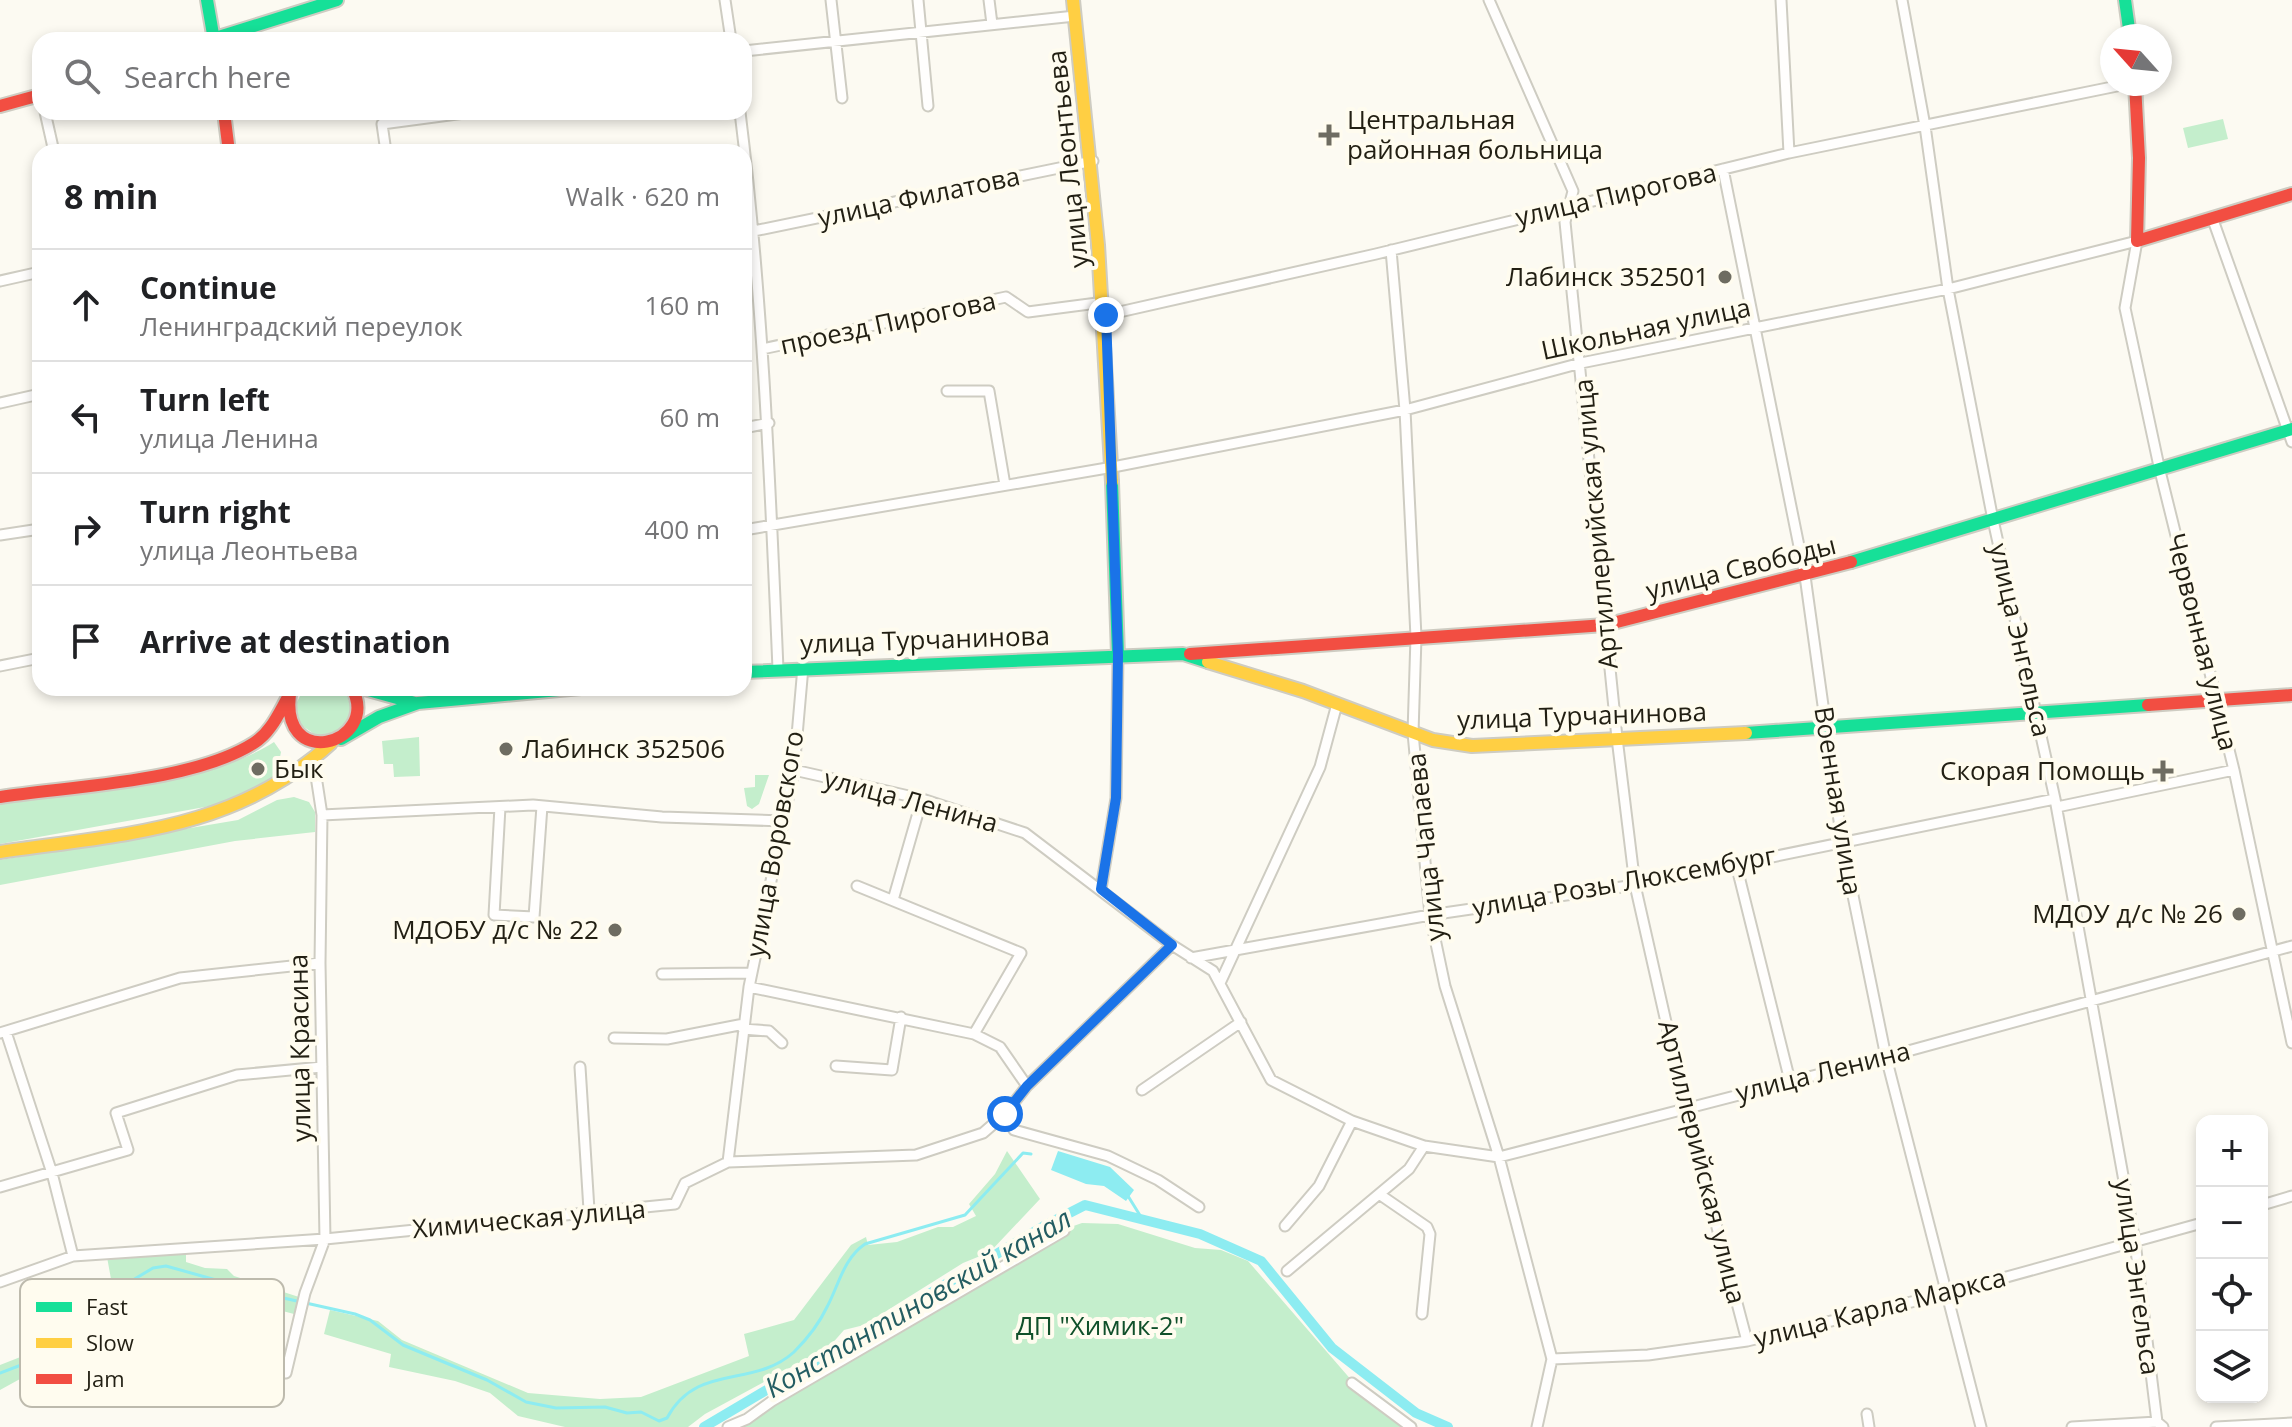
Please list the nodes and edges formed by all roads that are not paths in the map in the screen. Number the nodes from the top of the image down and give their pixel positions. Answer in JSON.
{"nodes":[{"id":1,"x":207,"y":0,"type":"edge"},
{"id":2,"x":337,"y":0,"type":"edge"},
{"id":3,"x":725,"y":0,"type":"edge"},
{"id":4,"x":831,"y":0,"type":"edge"},
{"id":5,"x":918,"y":0,"type":"edge"},
{"id":6,"x":989,"y":0,"type":"edge"},
{"id":7,"x":1073,"y":0,"type":"edge"},
{"id":8,"x":1489,"y":0,"type":"edge"},
{"id":9,"x":1781,"y":0,"type":"edge"},
{"id":10,"x":1902,"y":0,"type":"edge"},
{"id":11,"x":2125,"y":0,"type":"edge"},
{"id":12,"x":1075,"y":16,"type":"junction"},
{"id":13,"x":992,"y":24,"type":"junction"},
{"id":14,"x":2128,"y":24,"type":"edge"},
{"id":15,"x":922,"y":30,"type":"junction"},
{"id":16,"x":211,"y":32,"type":"edge"},
{"id":17,"x":234,"y":32,"type":"edge"},
{"id":18,"x":730,"y":32,"type":"edge"},
{"id":19,"x":835,"y":39,"type":"junction"},
{"id":20,"x":752,"y":50,"type":"edge"},
{"id":21,"x":2100,"y":90,"type":"edge"},
{"id":22,"x":2136,"y":96,"type":"edge"},
{"id":23,"x":32,"y":97,"type":"edge"},
{"id":24,"x":842,"y":98,"type":"dead end"},
{"id":25,"x":0,"y":106,"type":"edge"},
{"id":26,"x":928,"y":106,"type":"dead end"},
{"id":27,"x":47,"y":120,"type":"edge"},
{"id":28,"x":225,"y":120,"type":"edge"},
{"id":29,"x":412,"y":120,"type":"edge"},
{"id":30,"x":741,"y":120,"type":"edge"},
{"id":31,"x":1925,"y":126,"type":"junction"},
{"id":32,"x":52,"y":144,"type":"edge"},
{"id":33,"x":228,"y":144,"type":"edge"},
{"id":34,"x":385,"y":144,"type":"edge"},
{"id":35,"x":744,"y":144,"type":"edge"},
{"id":36,"x":1789,"y":153,"type":"junction"},
{"id":37,"x":1093,"y":161,"type":"junction"},
{"id":38,"x":1723,"y":169,"type":"junction"},
{"id":39,"x":2292,"y":194,"type":"edge"},
{"id":40,"x":752,"y":206,"type":"edge"},
{"id":41,"x":1567,"y":206,"type":"junction"},
{"id":42,"x":2213,"y":220,"type":"junction"},
{"id":43,"x":755,"y":230,"type":"junction"},
{"id":44,"x":752,"y":231,"type":"edge"},
{"id":45,"x":2137,"y":241,"type":"junction"},
{"id":46,"x":1391,"y":250,"type":"junction"},
{"id":47,"x":32,"y":274,"type":"edge"},
{"id":48,"x":0,"y":281,"type":"edge"},
{"id":49,"x":1948,"y":289,"type":"junction"},
{"id":50,"x":1106,"y":308,"type":"junction"},
{"id":51,"x":1754,"y":327,"type":"junction"},
{"id":52,"x":762,"y":349,"type":"junction"},
{"id":53,"x":1581,"y":363,"type":"junction"},
{"id":54,"x":947,"y":391,"type":"dead end"},
{"id":55,"x":32,"y":396,"type":"edge"},
{"id":56,"x":0,"y":403,"type":"edge"},
{"id":57,"x":1405,"y":410,"type":"junction"},
{"id":58,"x":769,"y":423,"type":"junction"},
{"id":59,"x":752,"y":426,"type":"edge"},
{"id":60,"x":2291,"y":434,"type":"edge"},
{"id":61,"x":1113,"y":467,"type":"junction"},
{"id":62,"x":2160,"y":471,"type":"junction"},
{"id":63,"x":1005,"y":485,"type":"junction"},
{"id":64,"x":1993,"y":520,"type":"junction"},
{"id":65,"x":772,"y":525,"type":"junction"},
{"id":66,"x":752,"y":529,"type":"edge"},
{"id":67,"x":32,"y":530,"type":"edge"},
{"id":68,"x":0,"y":535,"type":"edge"},
{"id":69,"x":1805,"y":576,"type":"junction"},
{"id":70,"x":1605,"y":625,"type":"junction"},
{"id":71,"x":1416,"y":637,"type":"junction"},
{"id":72,"x":1183,"y":654,"type":"junction"},
{"id":73,"x":1118,"y":655,"type":"junction"},
{"id":74,"x":32,"y":660,"type":"edge"},
{"id":75,"x":0,"y":666,"type":"edge"},
{"id":76,"x":803,"y":667,"type":"junction"},
{"id":77,"x":778,"y":669,"type":"junction"},
{"id":78,"x":752,"y":671,"type":"edge"},
{"id":79,"x":2292,"y":695,"type":"edge"},
{"id":80,"x":288,"y":696,"type":"edge"},
{"id":81,"x":289,"y":696,"type":"edge"},
{"id":82,"x":355,"y":696,"type":"edge"},
{"id":83,"x":391,"y":696,"type":"edge"},
{"id":84,"x":494,"y":696,"type":"edge"},
{"id":85,"x":2215,"y":700,"type":"junction"},
{"id":86,"x":418,"y":703,"type":"junction"},
{"id":87,"x":1337,"y":704,"type":"junction"},
{"id":88,"x":2037,"y":713,"type":"junction"},
{"id":89,"x":290,"y":724,"type":"junction"},
{"id":90,"x":1825,"y":729,"type":"junction"},
{"id":91,"x":1413,"y":733,"type":"junction"},
{"id":92,"x":1617,"y":738,"type":"junction"},
{"id":93,"x":336,"y":741,"type":"junction"},
{"id":94,"x":314,"y":763,"type":"junction"},
{"id":95,"x":794,"y":770,"type":"junction"},
{"id":96,"x":2234,"y":770,"type":"junction"},
{"id":97,"x":0,"y":797,"type":"edge"},
{"id":98,"x":922,"y":799,"type":"junction"},
{"id":99,"x":2056,"y":803,"type":"junction"},
{"id":100,"x":542,"y":806,"type":"junction"},
{"id":101,"x":500,"y":807,"type":"junction"},
{"id":102,"x":322,"y":815,"type":"junction"},
{"id":103,"x":783,"y":821,"type":"junction"},
{"id":104,"x":1842,"y":842,"type":"junction"},
{"id":105,"x":0,"y":852,"type":"edge"},
{"id":106,"x":1736,"y":864,"type":"junction"},
{"id":107,"x":1635,"y":885,"type":"junction"},
{"id":108,"x":857,"y":886,"type":"dead end"},
{"id":109,"x":1101,"y":889,"type":"junction"},
{"id":110,"x":893,"y":900,"type":"junction"},
{"id":111,"x":1430,"y":915,"type":"junction"},
{"id":112,"x":1172,"y":945,"type":"junction"},
{"id":113,"x":2292,"y":946,"type":"edge"},
{"id":114,"x":1235,"y":949,"type":"junction"},
{"id":115,"x":2272,"y":951,"type":"junction"},
{"id":116,"x":1191,"y":958,"type":"junction"},
{"id":117,"x":320,"y":963,"type":"junction"},
{"id":118,"x":752,"y":973,"type":"junction"},
{"id":119,"x":662,"y":974,"type":"dead end"},
{"id":120,"x":1220,"y":983,"type":"junction"},
{"id":121,"x":749,"y":987,"type":"junction"},
{"id":122,"x":2091,"y":1003,"type":"junction"},
{"id":123,"x":901,"y":1017,"type":"junction"},
{"id":124,"x":1241,"y":1022,"type":"junction"},
{"id":125,"x":743,"y":1027,"type":"junction"},
{"id":126,"x":3,"y":1032,"type":"edge"},
{"id":127,"x":974,"y":1034,"type":"junction"},
{"id":128,"x":614,"y":1038,"type":"dead end"},
{"id":129,"x":782,"y":1043,"type":"dead end"},
{"id":130,"x":2292,"y":1043,"type":"edge"},
{"id":131,"x":1886,"y":1057,"type":"junction"},
{"id":132,"x":836,"y":1066,"type":"dead end"},
{"id":133,"x":322,"y":1067,"type":"junction"},
{"id":134,"x":580,"y":1067,"type":"dead end"},
{"id":135,"x":1790,"y":1081,"type":"junction"},
{"id":136,"x":1027,"y":1086,"type":"junction"},
{"id":137,"x":1142,"y":1090,"type":"dead end"},
{"id":138,"x":1685,"y":1106,"type":"junction"},
{"id":139,"x":1005,"y":1114,"type":"junction"},
{"id":140,"x":1352,"y":1121,"type":"junction"},
{"id":141,"x":1424,"y":1146,"type":"junction"},
{"id":142,"x":1499,"y":1157,"type":"junction"},
{"id":143,"x":728,"y":1162,"type":"junction"},
{"id":144,"x":52,"y":1173,"type":"junction"},
{"id":145,"x":0,"y":1187,"type":"edge"},
{"id":146,"x":1379,"y":1194,"type":"junction"},
{"id":147,"x":2292,"y":1196,"type":"edge"},
{"id":148,"x":2268,"y":1203,"type":"edge"},
{"id":149,"x":1199,"y":1207,"type":"dead end"},
{"id":150,"x":589,"y":1210,"type":"junction"},
{"id":151,"x":2196,"y":1225,"type":"edge"},
{"id":152,"x":1285,"y":1226,"type":"dead end"},
{"id":153,"x":1064,"y":1231,"type":"dead end"},
{"id":154,"x":325,"y":1239,"type":"junction"},
{"id":155,"x":2135,"y":1242,"type":"junction"},
{"id":156,"x":73,"y":1256,"type":"junction"},
{"id":157,"x":1287,"y":1271,"type":"dead end"},
{"id":158,"x":0,"y":1282,"type":"edge"},
{"id":159,"x":1945,"y":1294,"type":"junction"},
{"id":160,"x":1422,"y":1314,"type":"dead end"},
{"id":161,"x":1747,"y":1341,"type":"junction"},
{"id":162,"x":1552,"y":1359,"type":"junction"},
{"id":163,"x":286,"y":1373,"type":"dead end"},
{"id":164,"x":1352,"y":1383,"type":"dead end"},
{"id":165,"x":1867,"y":1414,"type":"dead end"},
{"id":166,"x":2292,"y":1423,"type":"edge"},
{"id":167,"x":2160,"y":1425,"type":"edge"},
{"id":168,"x":728,"y":1427,"type":"edge"},
{"id":169,"x":1411,"y":1427,"type":"edge"},
{"id":170,"x":1537,"y":1427,"type":"edge"},
{"id":171,"x":1869,"y":1427,"type":"edge"},
{"id":172,"x":1981,"y":1427,"type":"edge"},
{"id":173,"x":2072,"y":1427,"type":"edge"},
{"id":174,"x":2216,"y":1427,"type":"edge"}],
"edges":[{"from":1,"to":16,"type":"street"},
{"from":2,"to":17,"type":"street"},
{"from":3,"to":18,"type":"street"},
{"from":4,"to":19,"type":"street"},
{"from":5,"to":15,"type":"street"},
{"from":6,"to":13,"type":"street"},
{"from":7,"to":12,"type":"street","name":"улица Леонтьева"},
{"from":8,"to":41,"type":"street","name":"Артиллерийская улица"},
{"from":9,"to":36,"type":"street"},
{"from":10,"to":31,"type":"street","name":"улица Энгельса"},
{"from":11,"to":14,"type":"street"},
{"from":12,"to":13,"type":"street"},
{"from":12,"to":37,"type":"street","name":"улица Леонтьева"},
{"from":13,"to":15,"type":"street"},
{"from":15,"to":19,"type":"street"},
{"from":15,"to":26,"type":"street"},
{"from":19,"to":20,"type":"street"},
{"from":19,"to":24,"type":"street"},
{"from":21,"to":31,"type":"street","name":"улица Пирогова"},
{"from":22,"to":45,"type":"street"},
{"from":23,"to":25,"type":"street"},
{"from":27,"to":32,"type":"street"},
{"from":28,"to":33,"type":"street"},
{"from":29,"to":34,"type":"street"},
{"from":30,"to":35,"type":"street"},
{"from":31,"to":36,"type":"street","name":"улица Пирогова"},
{"from":31,"to":49,"type":"street","name":"улица Энгельса"},
{"from":36,"to":38,"type":"street","name":"улица Пирогова"},
{"from":37,"to":43,"type":"street","name":"улица Филатова"},
{"from":37,"to":50,"type":"street","name":"улица Леонтьева"},
{"from":38,"to":41,"type":"street","name":"улица Пирогова"},
{"from":38,"to":51,"type":"street","name":"Военная улица"},
{"from":39,"to":42,"type":"street","name":"Школьная улица"},
{"from":40,"to":43,"type":"street"},
{"from":41,"to":46,"type":"street","name":"улица Пирогова"},
{"from":41,"to":53,"type":"street","name":"Артиллерийская улица"},
{"from":42,"to":45,"type":"street","name":"Школьная улица"},
{"from":42,"to":60,"type":"street"},
{"from":43,"to":44,"type":"street","name":"улица Филатова"},
{"from":43,"to":52,"type":"street"},
{"from":45,"to":49,"type":"street","name":"Школьная улица"},
{"from":45,"to":62,"type":"street","name":"Червонная улица"},
{"from":46,"to":50,"type":"street","name":"улица Пирогова"},
{"from":46,"to":57,"type":"street","name":"улица Чапаева"},
{"from":47,"to":48,"type":"street"},
{"from":49,"to":51,"type":"street","name":"Школьная улица"},
{"from":49,"to":64,"type":"street","name":"улица Энгельса"},
{"from":50,"to":52,"type":"street","name":"проезд Пирогова"},
{"from":50,"to":61,"type":"street","name":"улица Леонтьева"},
{"from":51,"to":53,"type":"street","name":"Школьная улица"},
{"from":51,"to":69,"type":"street","name":"Военная улица"},
{"from":52,"to":58,"type":"street"},
{"from":53,"to":57,"type":"street","name":"Школьная улица"},
{"from":53,"to":70,"type":"street","name":"Артиллерийская улица"},
{"from":54,"to":63,"type":"street"},
{"from":55,"to":56,"type":"street"},
{"from":57,"to":61,"type":"street","name":"Школьная улица"},
{"from":57,"to":71,"type":"street","name":"улица Чапаева"},
{"from":58,"to":59,"type":"street"},
{"from":58,"to":65,"type":"street"},
{"from":60,"to":62,"type":"street","name":"улица Свободы"},
{"from":61,"to":63,"type":"street","name":"Школьная улица"},
{"from":61,"to":73,"type":"street","name":"улица Леонтьева"},
{"from":62,"to":64,"type":"street","name":"улица Свободы"},
{"from":62,"to":85,"type":"street","name":"Червонная улица"},
{"from":63,"to":65,"type":"street","name":"Школьная улица"},
{"from":64,"to":69,"type":"street","name":"улица Свободы"},
{"from":64,"to":88,"type":"street","name":"улица Энгельса"},
{"from":65,"to":66,"type":"street","name":"Школьная улица"},
{"from":65,"to":77,"type":"street"},
{"from":67,"to":68,"type":"street"},
{"from":69,"to":70,"type":"street","name":"улица Свободы"},
{"from":69,"to":90,"type":"street","name":"Военная улица"},
{"from":70,"to":71,"type":"street","name":"улица Свободы"},
{"from":70,"to":92,"type":"street","name":"Артиллерийская улица"},
{"from":71,"to":72,"type":"street","name":"улица Свободы"},
{"from":71,"to":91,"type":"street","name":"улица Чапаева"},
{"from":72,"to":73,"type":"street","name":"улица Турчанинова"},
{"from":72,"to":87,"type":"street","name":"улица Турчанинова"},
{"from":73,"to":76,"type":"street","name":"улица Турчанинова"},
{"from":73,"to":109,"type":"street","name":"улица Леонтьева"},
{"from":74,"to":75,"type":"street"},
{"from":76,"to":77,"type":"street","name":"улица Турчанинова"},
{"from":76,"to":95,"type":"street","name":"улица Воровского"},
{"from":77,"to":78,"type":"street","name":"улица Турчанинова"},
{"from":79,"to":85,"type":"street","name":"улица Турчанинова"},
{"from":80,"to":97,"type":"street"},
{"from":81,"to":89,"type":"street"},
{"from":82,"to":93,"type":"street"},
{"from":83,"to":86,"type":"street"},
{"from":84,"to":86,"type":"street"},
{"from":85,"to":88,"type":"street","name":"улица Турчанинова"},
{"from":85,"to":96,"type":"street","name":"Червонная улица"},
{"from":86,"to":93,"type":"street"},
{"from":87,"to":91,"type":"street","name":"улица Турчанинова"},
{"from":87,"to":114,"type":"street"},
{"from":88,"to":90,"type":"street","name":"улица Турчанинова"},
{"from":88,"to":99,"type":"street","name":"улица Энгельса"},
{"from":89,"to":93,"type":"street"},
{"from":89,"to":94,"type":"street","name":"улица Красина"},
{"from":90,"to":92,"type":"street","name":"улица Турчанинова"},
{"from":90,"to":104,"type":"street","name":"Военная улица"},
{"from":91,"to":92,"type":"street","name":"улица Турчанинова"},
{"from":91,"to":111,"type":"street","name":"улица Чапаева"},
{"from":92,"to":107,"type":"street","name":"Артиллерийская улица"},
{"from":93,"to":94,"type":"street"},
{"from":94,"to":102,"type":"street","name":"улица Красина"},
{"from":94,"to":105,"type":"street"},
{"from":95,"to":98,"type":"street","name":"улица Ленина"},
{"from":95,"to":103,"type":"street","name":"улица Воровского"},
{"from":96,"to":99,"type":"street","name":"улица Розы Люксембург"},
{"from":96,"to":115,"type":"street","name":"Червонная улица"},
{"from":98,"to":109,"type":"street","name":"улица Ленина"},
{"from":98,"to":110,"type":"street"},
{"from":99,"to":104,"type":"street","name":"улица Розы Люксембург"},
{"from":99,"to":122,"type":"street","name":"улица Энгельса"},
{"from":100,"to":101,"type":"street"},
{"from":100,"to":101,"type":"street"},
{"from":100,"to":103,"type":"street"},
{"from":101,"to":102,"type":"street"},
{"from":102,"to":117,"type":"street","name":"улица Красина"},
{"from":103,"to":118,"type":"street","name":"улица Воровского"},
{"from":104,"to":106,"type":"street","name":"улица Розы Люксембург"},
{"from":104,"to":131,"type":"street","name":"Военная улица"},
{"from":106,"to":107,"type":"street","name":"улица Розы Люксембург"},
{"from":106,"to":135,"type":"street"},
{"from":107,"to":111,"type":"street","name":"улица Розы Люксембург"},
{"from":107,"to":138,"type":"street","name":"Артиллерийская улица"},
{"from":108,"to":110,"type":"street"},
{"from":109,"to":112,"type":"street","name":"улица Ленина"},
{"from":110,"to":127,"type":"street"},
{"from":111,"to":114,"type":"street","name":"улица Розы Люксембург"},
{"from":111,"to":142,"type":"street","name":"улица Чапаева"},
{"from":112,"to":116,"type":"street","name":"улица Ленина"},
{"from":112,"to":136,"type":"street","name":"Химическая улица"},
{"from":113,"to":115,"type":"street","name":"улица Ленина"},
{"from":114,"to":116,"type":"street","name":"улица Розы Люксембург"},
{"from":114,"to":120,"type":"street"},
{"from":115,"to":122,"type":"street","name":"улица Ленина"},
{"from":115,"to":130,"type":"street","name":"Червонная улица"},
{"from":116,"to":120,"type":"street","name":"улица Ленина"},
{"from":117,"to":126,"type":"street"},
{"from":117,"to":133,"type":"street","name":"улица Красина"},
{"from":118,"to":119,"type":"street","name":"улица Воровского"},
{"from":118,"to":121,"type":"street","name":"улица Воровского"},
{"from":120,"to":124,"type":"street","name":"улица Ленина"},
{"from":121,"to":123,"type":"street"},
{"from":121,"to":125,"type":"street","name":"улица Воровского"},
{"from":122,"to":131,"type":"street","name":"улица Ленина"},
{"from":122,"to":155,"type":"street","name":"улица Энгельса"},
{"from":123,"to":127,"type":"street"},
{"from":123,"to":132,"type":"street"},
{"from":124,"to":137,"type":"street"},
{"from":124,"to":140,"type":"street","name":"улица Ленина"},
{"from":125,"to":128,"type":"street"},
{"from":125,"to":129,"type":"street"},
{"from":125,"to":143,"type":"street","name":"улица Воровского"},
{"from":126,"to":144,"type":"street"},
{"from":127,"to":136,"type":"street"},
{"from":131,"to":135,"type":"street","name":"улица Ленина"},
{"from":131,"to":159,"type":"street","name":"Военная улица"},
{"from":133,"to":144,"type":"street"},
{"from":133,"to":154,"type":"street","name":"улица Красина"},
{"from":134,"to":150,"type":"street"},
{"from":135,"to":138,"type":"street","name":"улица Ленина"},
{"from":136,"to":139,"type":"street","name":"Химическая улица"},
{"from":138,"to":142,"type":"street","name":"улица Ленина"},
{"from":138,"to":161,"type":"street","name":"Артиллерийская улица"},
{"from":139,"to":143,"type":"street","name":"Химическая улица"},
{"from":139,"to":149,"type":"street"},
{"from":140,"to":141,"type":"street","name":"улица Ленина"},
{"from":140,"to":152,"type":"street"},
{"from":141,"to":142,"type":"street","name":"улица Ленина"},
{"from":141,"to":146,"type":"street"},
{"from":142,"to":162,"type":"street","name":"улица Чапаева"},
{"from":143,"to":150,"type":"street","name":"Химическая улица"},
{"from":144,"to":145,"type":"street"},
{"from":144,"to":156,"type":"street"},
{"from":146,"to":157,"type":"street"},
{"from":146,"to":160,"type":"street"},
{"from":147,"to":148,"type":"street"},
{"from":150,"to":154,"type":"street","name":"Химическая улица"},
{"from":151,"to":155,"type":"street","name":"улица Карла Маркса"},
{"from":153,"to":168,"type":"street"},
{"from":154,"to":156,"type":"street","name":"Химическая улица"},
{"from":154,"to":163,"type":"street","name":"улица Красина"},
{"from":155,"to":159,"type":"street","name":"улица Карла Маркса"},
{"from":155,"to":167,"type":"street","name":"улица Энгельса"},
{"from":156,"to":158,"type":"street","name":"Химическая улица"},
{"from":159,"to":161,"type":"street","name":"улица Карла Маркса"},
{"from":159,"to":172,"type":"street","name":"Военная улица"},
{"from":161,"to":162,"type":"street","name":"улица Карла Маркса"},
{"from":162,"to":170,"type":"street","name":"улица Чапаева"},
{"from":164,"to":169,"type":"street"},
{"from":165,"to":171,"type":"street"},
{"from":166,"to":174,"type":"street"},
{"from":167,"to":173,"type":"street"}]}
